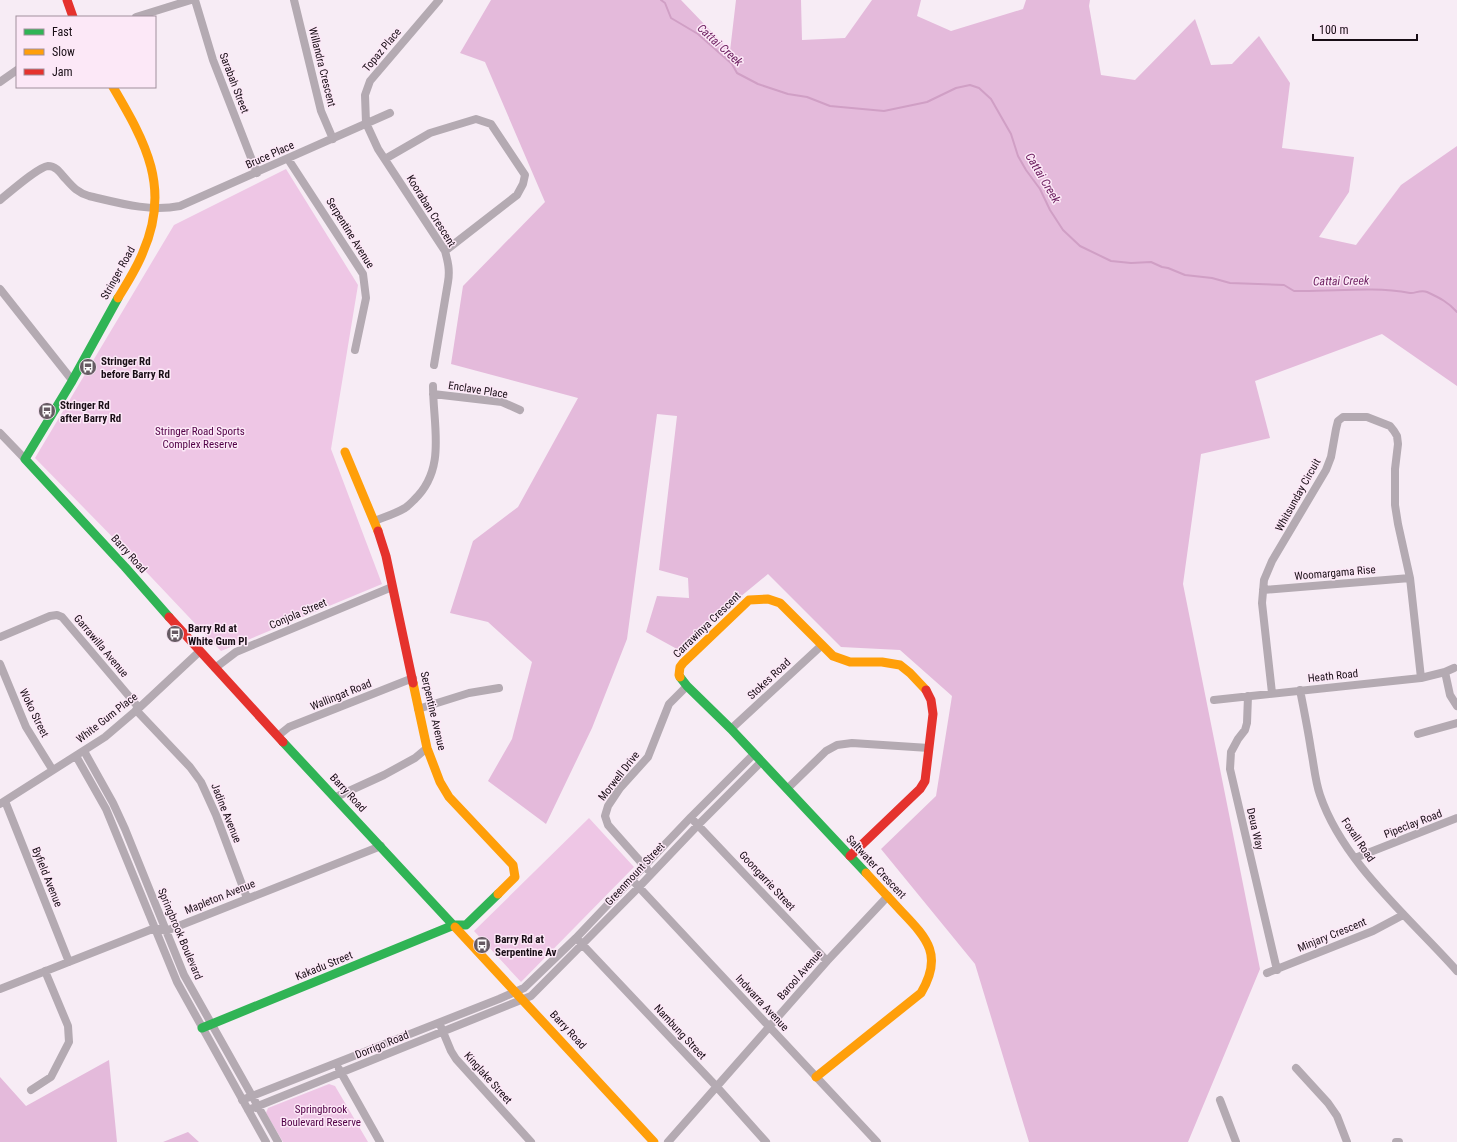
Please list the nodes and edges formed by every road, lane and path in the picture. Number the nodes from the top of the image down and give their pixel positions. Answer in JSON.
{"nodes":[{"id":1,"x":67,"y":0,"type":"edge"},
{"id":2,"x":191,"y":0,"type":"edge"},
{"id":3,"x":195,"y":0,"type":"edge"},
{"id":4,"x":294,"y":0,"type":"edge"},
{"id":5,"x":439,"y":0,"type":"edge"},
{"id":6,"x":73,"y":16,"type":"edge"},
{"id":7,"x":139,"y":16,"type":"edge"},
{"id":8,"x":16,"y":71,"type":"edge"},
{"id":9,"x":0,"y":82,"type":"edge"},
{"id":10,"x":114,"y":88,"type":"edge"},
{"id":11,"x":390,"y":113,"type":"dead end"},
{"id":12,"x":366,"y":123,"type":"junction"},
{"id":13,"x":333,"y":139,"type":"junction"},
{"id":14,"x":288,"y":159,"type":"junction"},
{"id":15,"x":385,"y":159,"type":"junction"},
{"id":16,"x":257,"y":173,"type":"junction"},
{"id":17,"x":0,"y":200,"type":"edge"},
{"id":18,"x":156,"y":208,"type":"junction"},
{"id":19,"x":445,"y":250,"type":"junction"},
{"id":20,"x":0,"y":289,"type":"edge"},
{"id":21,"x":355,"y":350,"type":"dead end"},
{"id":22,"x":434,"y":365,"type":"dead end"},
{"id":23,"x":72,"y":380,"type":"junction"},
{"id":24,"x":520,"y":410,"type":"dead end"},
{"id":25,"x":0,"y":433,"type":"edge"},
{"id":26,"x":345,"y":452,"type":"dead end"},
{"id":27,"x":25,"y":459,"type":"junction"},
{"id":28,"x":374,"y":522,"type":"junction"},
{"id":29,"x":1410,"y":578,"type":"junction"},
{"id":30,"x":392,"y":587,"type":"junction"},
{"id":31,"x":1263,"y":590,"type":"junction"},
{"id":32,"x":0,"y":637,"type":"edge"},
{"id":33,"x":822,"y":644,"type":"junction"},
{"id":34,"x":200,"y":651,"type":"junction"},
{"id":35,"x":0,"y":664,"type":"edge"},
{"id":36,"x":215,"y":668,"type":"junction"},
{"id":37,"x":1454,"y":668,"type":"dead end"},
{"id":38,"x":679,"y":671,"type":"joint"},
{"id":39,"x":1444,"y":672,"type":"junction"},
{"id":40,"x":413,"y":678,"type":"junction"},
{"id":41,"x":1421,"y":678,"type":"junction"},
{"id":42,"x":687,"y":686,"type":"junction"},
{"id":43,"x":499,"y":688,"type":"dead end"},
{"id":44,"x":1300,"y":690,"type":"junction"},
{"id":45,"x":1272,"y":693,"type":"junction"},
{"id":46,"x":1248,"y":696,"type":"junction"},
{"id":47,"x":1214,"y":700,"type":"dead end"},
{"id":48,"x":1457,"y":706,"type":"edge"},
{"id":49,"x":137,"y":709,"type":"junction"},
{"id":50,"x":418,"y":709,"type":"junction"},
{"id":51,"x":1457,"y":722,"type":"edge"},
{"id":52,"x":731,"y":729,"type":"junction"},
{"id":53,"x":1418,"y":734,"type":"dead end"},
{"id":54,"x":279,"y":735,"type":"junction"},
{"id":55,"x":427,"y":748,"type":"junction"},
{"id":56,"x":929,"y":748,"type":"junction"},
{"id":57,"x":84,"y":751,"type":"junction"},
{"id":58,"x":754,"y":754,"type":"junction"},
{"id":59,"x":76,"y":756,"type":"junction"},
{"id":60,"x":761,"y":762,"type":"junction"},
{"id":61,"x":52,"y":769,"type":"junction"},
{"id":62,"x":787,"y":790,"type":"junction"},
{"id":63,"x":336,"y":797,"type":"junction"},
{"id":64,"x":2,"y":802,"type":"edge"},
{"id":65,"x":691,"y":817,"type":"junction"},
{"id":66,"x":1457,"y":818,"type":"edge"},
{"id":67,"x":698,"y":825,"type":"junction"},
{"id":68,"x":381,"y":846,"type":"junction"},
{"id":69,"x":850,"y":856,"type":"junction"},
{"id":70,"x":1355,"y":858,"type":"junction"},
{"id":71,"x":645,"y":866,"type":"junction"},
{"id":72,"x":651,"y":873,"type":"junction"},
{"id":73,"x":632,"y":880,"type":"junction"},
{"id":74,"x":639,"y":887,"type":"junction"},
{"id":75,"x":888,"y":896,"type":"junction"},
{"id":76,"x":247,"y":898,"type":"junction"},
{"id":77,"x":1403,"y":915,"type":"junction"},
{"id":78,"x":454,"y":925,"type":"junction"},
{"id":79,"x":155,"y":928,"type":"junction"},
{"id":80,"x":166,"y":931,"type":"junction"},
{"id":81,"x":576,"y":938,"type":"junction"},
{"id":82,"x":582,"y":945,"type":"junction"},
{"id":83,"x":827,"y":961,"type":"junction"},
{"id":84,"x":69,"y":962,"type":"junction"},
{"id":85,"x":1276,"y":970,"type":"junction"},
{"id":86,"x":45,"y":971,"type":"junction"},
{"id":87,"x":1457,"y":971,"type":"edge"},
{"id":88,"x":1267,"y":973,"type":"dead end"},
{"id":89,"x":0,"y":989,"type":"edge"},
{"id":90,"x":517,"y":992,"type":"junction"},
{"id":91,"x":523,"y":999,"type":"junction"},
{"id":92,"x":439,"y":1023,"type":"junction"},
{"id":93,"x":212,"y":1024,"type":"junction"},
{"id":94,"x":770,"y":1027,"type":"junction"},
{"id":95,"x":202,"y":1028,"type":"junction"},
{"id":96,"x":443,"y":1032,"type":"junction"},
{"id":97,"x":337,"y":1063,"type":"junction"},
{"id":98,"x":1296,"y":1068,"type":"dead end"},
{"id":99,"x":341,"y":1073,"type":"junction"},
{"id":100,"x":816,"y":1078,"type":"junction"},
{"id":101,"x":716,"y":1086,"type":"junction"},
{"id":102,"x":31,"y":1090,"type":"dead end"},
{"id":103,"x":251,"y":1096,"type":"junction"},
{"id":104,"x":242,"y":1100,"type":"junction"},
{"id":105,"x":1220,"y":1100,"type":"dead end"},
{"id":106,"x":257,"y":1106,"type":"junction"},
{"id":107,"x":248,"y":1110,"type":"junction"},
{"id":108,"x":266,"y":1142,"type":"edge"},
{"id":109,"x":278,"y":1142,"type":"edge"},
{"id":110,"x":380,"y":1142,"type":"edge"},
{"id":111,"x":531,"y":1142,"type":"edge"},
{"id":112,"x":654,"y":1142,"type":"edge"},
{"id":113,"x":668,"y":1142,"type":"edge"},
{"id":114,"x":766,"y":1142,"type":"edge"},
{"id":115,"x":877,"y":1142,"type":"edge"},
{"id":116,"x":1236,"y":1142,"type":"edge"},
{"id":117,"x":1347,"y":1142,"type":"edge"}],
"edges":[{"from":1,"to":6,"type":"street"},
{"from":2,"to":7,"type":"street"},
{"from":3,"to":16,"type":"street","name":"Sarabah Street"},
{"from":4,"to":13,"type":"street","name":"Willandra Crescent"},
{"from":5,"to":12,"type":"street","name":"Topaz Place"},
{"from":8,"to":9,"type":"street"},
{"from":10,"to":18,"type":"street","name":"Stringer Road"},
{"from":11,"to":12,"type":"street","name":"Bruce Place"},
{"from":12,"to":13,"type":"street","name":"Bruce Place"},
{"from":12,"to":15,"type":"street","name":"Kooraban Crescent"},
{"from":13,"to":14,"type":"street","name":"Bruce Place"},
{"from":14,"to":16,"type":"street","name":"Bruce Place"},
{"from":14,"to":21,"type":"street","name":"Serpentine Avenue"},
{"from":15,"to":19,"type":"street","name":"Kooraban Crescent"},
{"from":15,"to":19,"type":"street"},
{"from":16,"to":18,"type":"street","name":"Bruce Place"},
{"from":17,"to":18,"type":"street","name":"Bruce Place"},
{"from":18,"to":23,"type":"street","name":"Stringer Road"},
{"from":19,"to":22,"type":"street","name":"Kooraban Crescent"},
{"from":20,"to":23,"type":"street"},
{"from":23,"to":27,"type":"street","name":"Stringer Road"},
{"from":24,"to":28,"type":"street","name":"Enclave Place"},
{"from":25,"to":27,"type":"street"},
{"from":26,"to":28,"type":"street","name":"Serpentine Avenue"},
{"from":27,"to":34,"type":"street","name":"Barry Road"},
{"from":28,"to":30,"type":"street","name":"Serpentine Avenue"},
{"from":29,"to":31,"type":"street","name":"Woomargama Rise"},
{"from":29,"to":31,"type":"street","name":"Whitsunday Circuit"},
{"from":29,"to":41,"type":"street","name":"Whitsunday Circuit"},
{"from":30,"to":36,"type":"street","name":"Conjola Street"},
{"from":30,"to":40,"type":"street","name":"Serpentine Avenue"},
{"from":31,"to":45,"type":"street","name":"Whitsunday Circuit"},
{"from":32,"to":49,"type":"street","name":"Garrawilla Avenue"},
{"from":33,"to":38,"type":"street","name":"Carrawinya Crescent"},
{"from":33,"to":52,"type":"street","name":"Stokes Road"},
{"from":33,"to":56,"type":"street","name":"Carrawinya Crescent"},
{"from":34,"to":36,"type":"street","name":"Barry Road"},
{"from":34,"to":49,"type":"street","name":"White Gum Place"},
{"from":35,"to":61,"type":"street","name":"Woko Street"},
{"from":36,"to":54,"type":"street","name":"Barry Road"},
{"from":37,"to":39,"type":"street","name":"Heath Road"},
{"from":38,"to":42,"type":"street","name":"Saltwater Crescent"},
{"from":39,"to":41,"type":"street","name":"Heath Road"},
{"from":39,"to":48,"type":"street"},
{"from":40,"to":50,"type":"street","name":"Serpentine Avenue"},
{"from":40,"to":54,"type":"street","name":"Wallingat Road"},
{"from":41,"to":44,"type":"street","name":"Heath Road"},
{"from":42,"to":52,"type":"street","name":"Saltwater Crescent"},
{"from":42,"to":71,"type":"street","name":"Morwell Drive"},
{"from":43,"to":50,"type":"street"},
{"from":44,"to":45,"type":"street","name":"Heath Road"},
{"from":44,"to":70,"type":"street","name":"Foxall Road"},
{"from":45,"to":46,"type":"street","name":"Heath Road"},
{"from":46,"to":47,"type":"street","name":"Heath Road"},
{"from":46,"to":85,"type":"street","name":"Deua Way"},
{"from":49,"to":57,"type":"street","name":"White Gum Place"},
{"from":49,"to":76,"type":"street","name":"Jadine Avenue"},
{"from":50,"to":55,"type":"street","name":"Serpentine Avenue"},
{"from":51,"to":53,"type":"street"},
{"from":52,"to":58,"type":"street","name":"Saltwater Crescent"},
{"from":54,"to":63,"type":"street","name":"Barry Road"},
{"from":55,"to":63,"type":"street"},
{"from":55,"to":78,"type":"street","name":"Serpentine Avenue"},
{"from":56,"to":62,"type":"street"},
{"from":56,"to":69,"type":"street","name":"Carrawinya Crescent"},
{"from":57,"to":59,"type":"street","name":"White Gum Place"},
{"from":57,"to":80,"type":"street","name":"Springbrook Boulevard"},
{"from":58,"to":60,"type":"street","name":"Saltwater Crescent"},
{"from":58,"to":65,"type":"street","name":"Greenmount Street"},
{"from":59,"to":61,"type":"street","name":"White Gum Place"},
{"from":59,"to":79,"type":"street","name":"Springbrook Boulevard"},
{"from":60,"to":62,"type":"street","name":"Saltwater Crescent"},
{"from":60,"to":67,"type":"street","name":"Greenmount Street"},
{"from":61,"to":64,"type":"street","name":"White Gum Place"},
{"from":62,"to":69,"type":"street","name":"Saltwater Crescent"},
{"from":63,"to":68,"type":"street","name":"Barry Road"},
{"from":64,"to":84,"type":"street","name":"Byfield Avenue"},
{"from":65,"to":67,"type":"street","name":"Goongarrie Street"},
{"from":65,"to":71,"type":"street","name":"Greenmount Street"},
{"from":66,"to":70,"type":"street","name":"Pipeclay Road"},
{"from":67,"to":72,"type":"street","name":"Greenmount Street"},
{"from":67,"to":83,"type":"street","name":"Goongarrie Street"},
{"from":68,"to":76,"type":"street","name":"Mapleton Avenue"},
{"from":68,"to":78,"type":"street","name":"Barry Road"},
{"from":69,"to":75,"type":"street","name":"Saltwater Crescent"},
{"from":70,"to":77,"type":"street","name":"Foxall Road"},
{"from":71,"to":72,"type":"street","name":"Morwell Drive"},
{"from":71,"to":73,"type":"street","name":"Greenmount Street"},
{"from":72,"to":74,"type":"street","name":"Greenmount Street"},
{"from":73,"to":74,"type":"street","name":"Indwarra Avenue"},
{"from":73,"to":81,"type":"street","name":"Greenmount Street"},
{"from":74,"to":82,"type":"street","name":"Greenmount Street"},
{"from":74,"to":94,"type":"street","name":"Indwarra Avenue"},
{"from":75,"to":83,"type":"street","name":"Barool Avenue"},
{"from":75,"to":100,"type":"street","name":"Saltwater Crescent"},
{"from":76,"to":80,"type":"street","name":"Mapleton Avenue"},
{"from":77,"to":85,"type":"street","name":"Minjary Crescent"},
{"from":77,"to":87,"type":"street","name":"Foxall Road"},
{"from":78,"to":90,"type":"street","name":"Barry Road"},
{"from":78,"to":93,"type":"street","name":"Kakadu Street"},
{"from":79,"to":80,"type":"street"},
{"from":79,"to":84,"type":"street"},
{"from":79,"to":95,"type":"street","name":"Springbrook Boulevard"},
{"from":80,"to":93,"type":"street","name":"Springbrook Boulevard"},
{"from":81,"to":82,"type":"street","name":"Nambung Street"},
{"from":81,"to":90,"type":"street","name":"Greenmount Street"},
{"from":82,"to":91,"type":"street","name":"Greenmount Street"},
{"from":82,"to":101,"type":"street","name":"Nambung Street"},
{"from":83,"to":94,"type":"street","name":"Barool Avenue"},
{"from":84,"to":86,"type":"street"},
{"from":85,"to":88,"type":"street","name":"Minjary Crescent"},
{"from":86,"to":89,"type":"street"},
{"from":86,"to":102,"type":"street"},
{"from":90,"to":91,"type":"street","name":"Barry Road"},
{"from":90,"to":92,"type":"street","name":"Dorrigo Road"},
{"from":91,"to":96,"type":"street","name":"Dorrigo Road"},
{"from":91,"to":112,"type":"street","name":"Barry Road"},
{"from":92,"to":96,"type":"street","name":"Kinglake Street"},
{"from":92,"to":97,"type":"street","name":"Dorrigo Road"},
{"from":93,"to":95,"type":"street","name":"Kakadu Street"},
{"from":93,"to":103,"type":"street","name":"Springbrook Boulevard"},
{"from":94,"to":100,"type":"street","name":"Indwarra Avenue"},
{"from":94,"to":101,"type":"street","name":"Barool Avenue"},
{"from":95,"to":104,"type":"street","name":"Springbrook Boulevard"},
{"from":96,"to":99,"type":"street","name":"Dorrigo Road"},
{"from":96,"to":111,"type":"street","name":"Kinglake Street"},
{"from":97,"to":99,"type":"street"},
{"from":97,"to":103,"type":"street","name":"Dorrigo Road"},
{"from":98,"to":117,"type":"street"},
{"from":99,"to":106,"type":"street","name":"Dorrigo Road"},
{"from":99,"to":110,"type":"street"},
{"from":100,"to":115,"type":"street","name":"Indwarra Avenue"},
{"from":101,"to":113,"type":"street","name":"Barool Avenue"},
{"from":101,"to":114,"type":"street","name":"Nambung Street"},
{"from":103,"to":104,"type":"street","name":"Dorrigo Road"},
{"from":103,"to":106,"type":"street","name":"Springbrook Boulevard"},
{"from":104,"to":107,"type":"street","name":"Springbrook Boulevard"},
{"from":105,"to":116,"type":"street"},
{"from":106,"to":107,"type":"street","name":"Dorrigo Road"},
{"from":106,"to":109,"type":"street","name":"Springbrook Boulevard"},
{"from":107,"to":108,"type":"street","name":"Springbrook Boulevard"}]}
